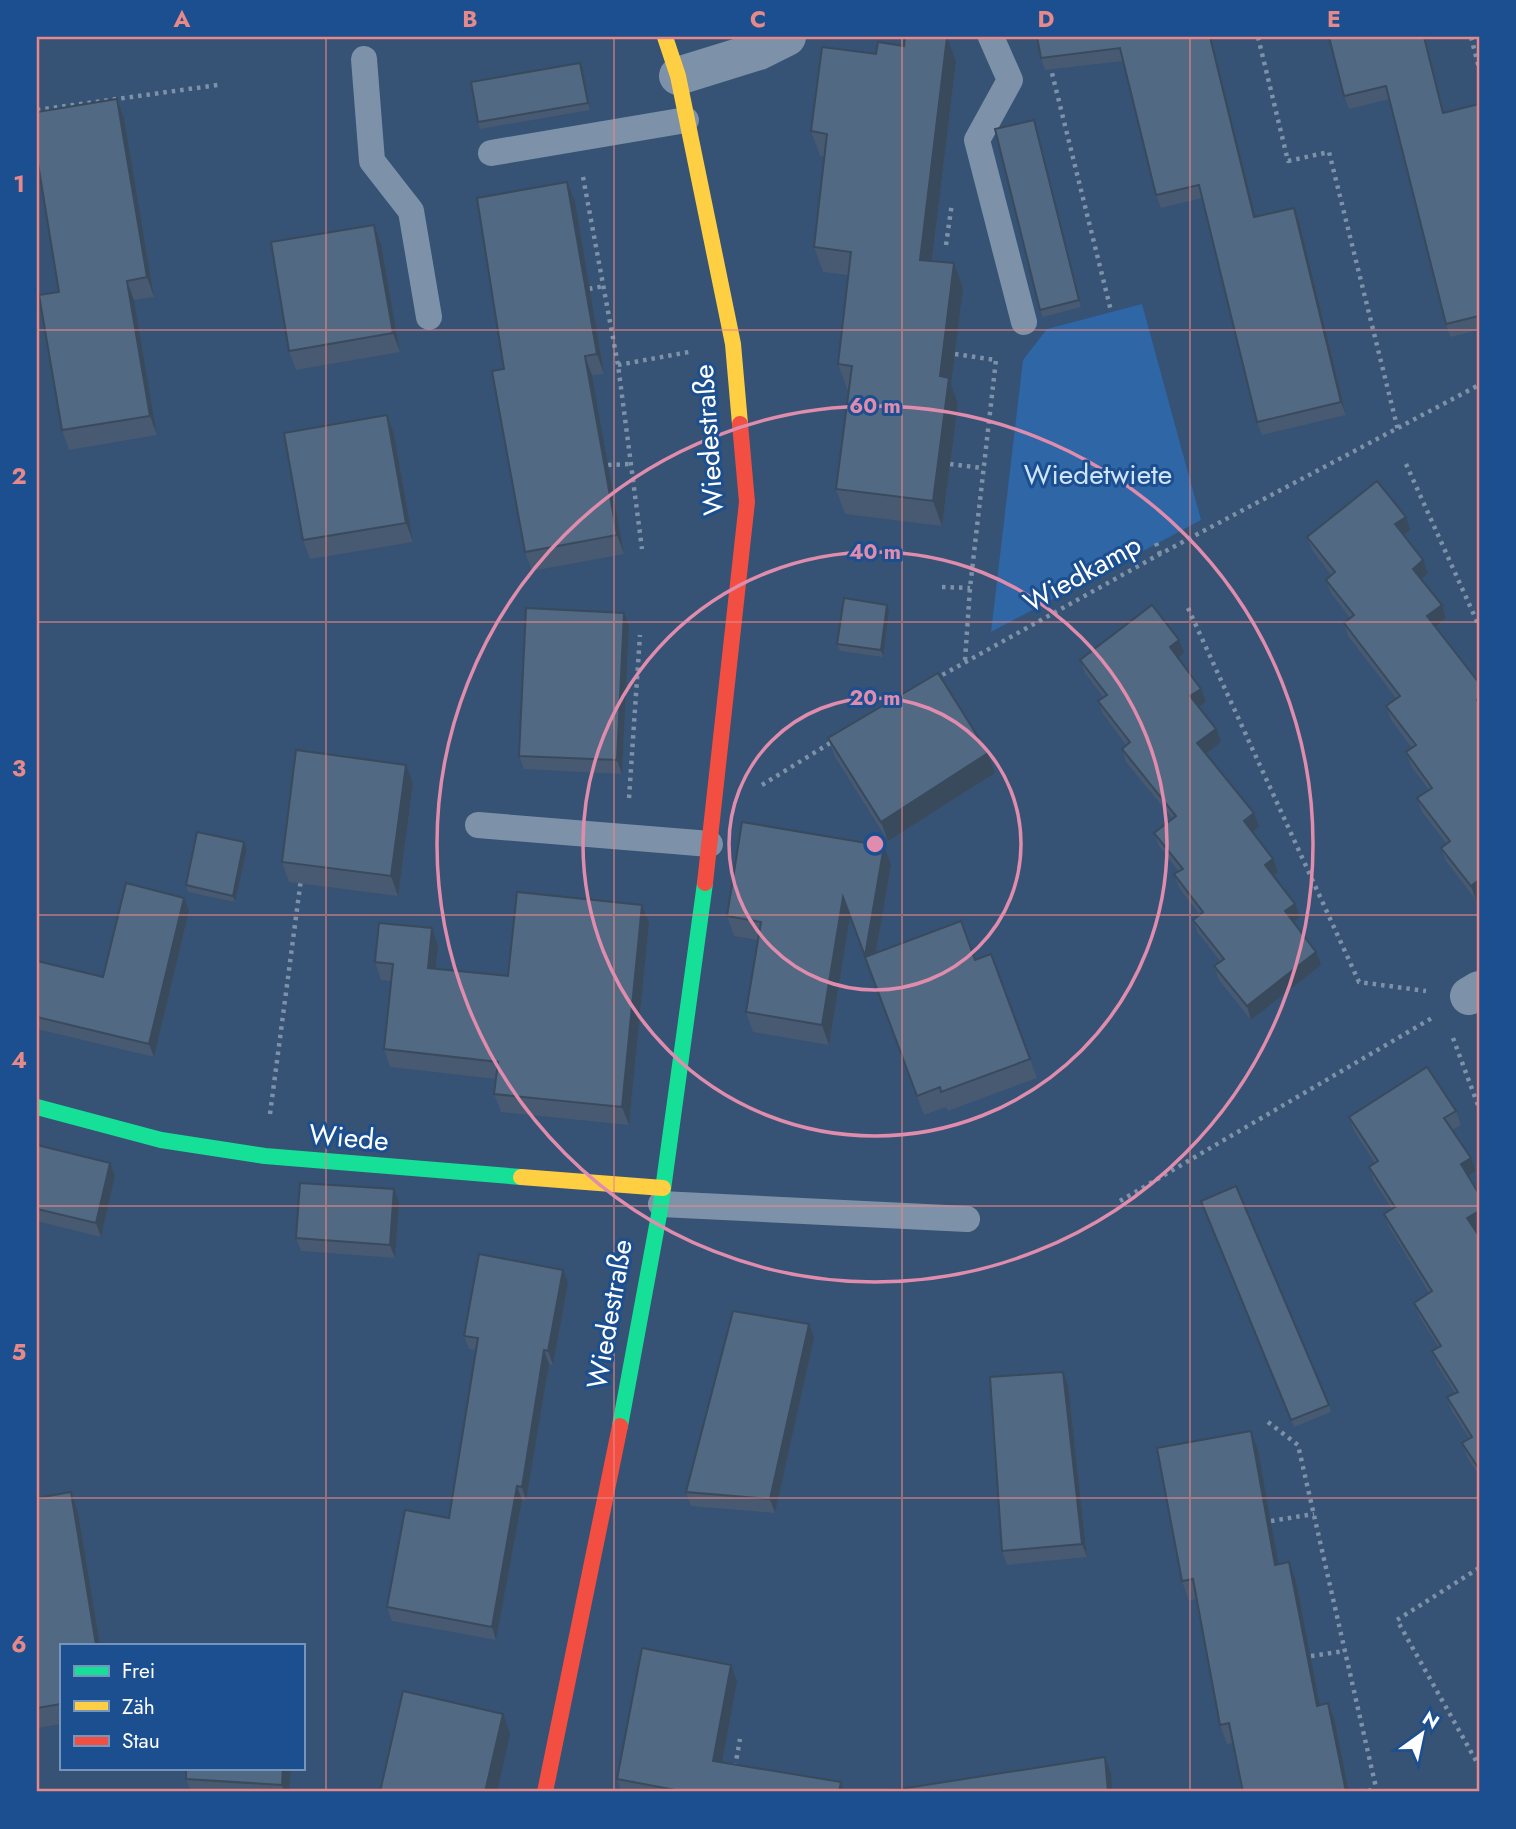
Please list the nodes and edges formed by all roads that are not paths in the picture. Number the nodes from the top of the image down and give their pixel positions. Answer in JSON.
{"nodes":[{"id":1,"x":666,"y":37,"type":"edge"},
{"id":2,"x":787,"y":37,"type":"edge"},
{"id":3,"x":990,"y":37,"type":"edge"},
{"id":4,"x":364,"y":59,"type":"dead end"},
{"id":5,"x":678,"y":76,"type":"junction"},
{"id":6,"x":686,"y":120,"type":"junction"},
{"id":7,"x":491,"y":153,"type":"dead end"},
{"id":8,"x":429,"y":317,"type":"dead end"},
{"id":9,"x":1024,"y":322,"type":"dead end"},
{"id":10,"x":478,"y":825,"type":"dead end"},
{"id":11,"x":710,"y":844,"type":"junction"},
{"id":12,"x":37,"y":1107,"type":"edge"},
{"id":13,"x":662,"y":1196,"type":"junction"},
{"id":14,"x":967,"y":1219,"type":"dead end"},
{"id":15,"x":545,"y":1792,"type":"edge"}],
"edges":[{"from":1,"to":5,"type":"street","name":"Wiedestraße"},
{"from":2,"to":5,"type":"street"},
{"from":3,"to":9,"type":"lane"},
{"from":4,"to":8,"type":"lane"},
{"from":5,"to":6,"type":"street","name":"Wiedestraße"},
{"from":6,"to":7,"type":"lane"},
{"from":6,"to":11,"type":"street","name":"Wiedestraße"},
{"from":10,"to":11,"type":"lane"},
{"from":11,"to":13,"type":"street","name":"Wiedestraße"},
{"from":12,"to":13,"type":"street","name":"Wiede"},
{"from":13,"to":14,"type":"lane"},
{"from":13,"to":15,"type":"street","name":"Wiedestraße"}]}
